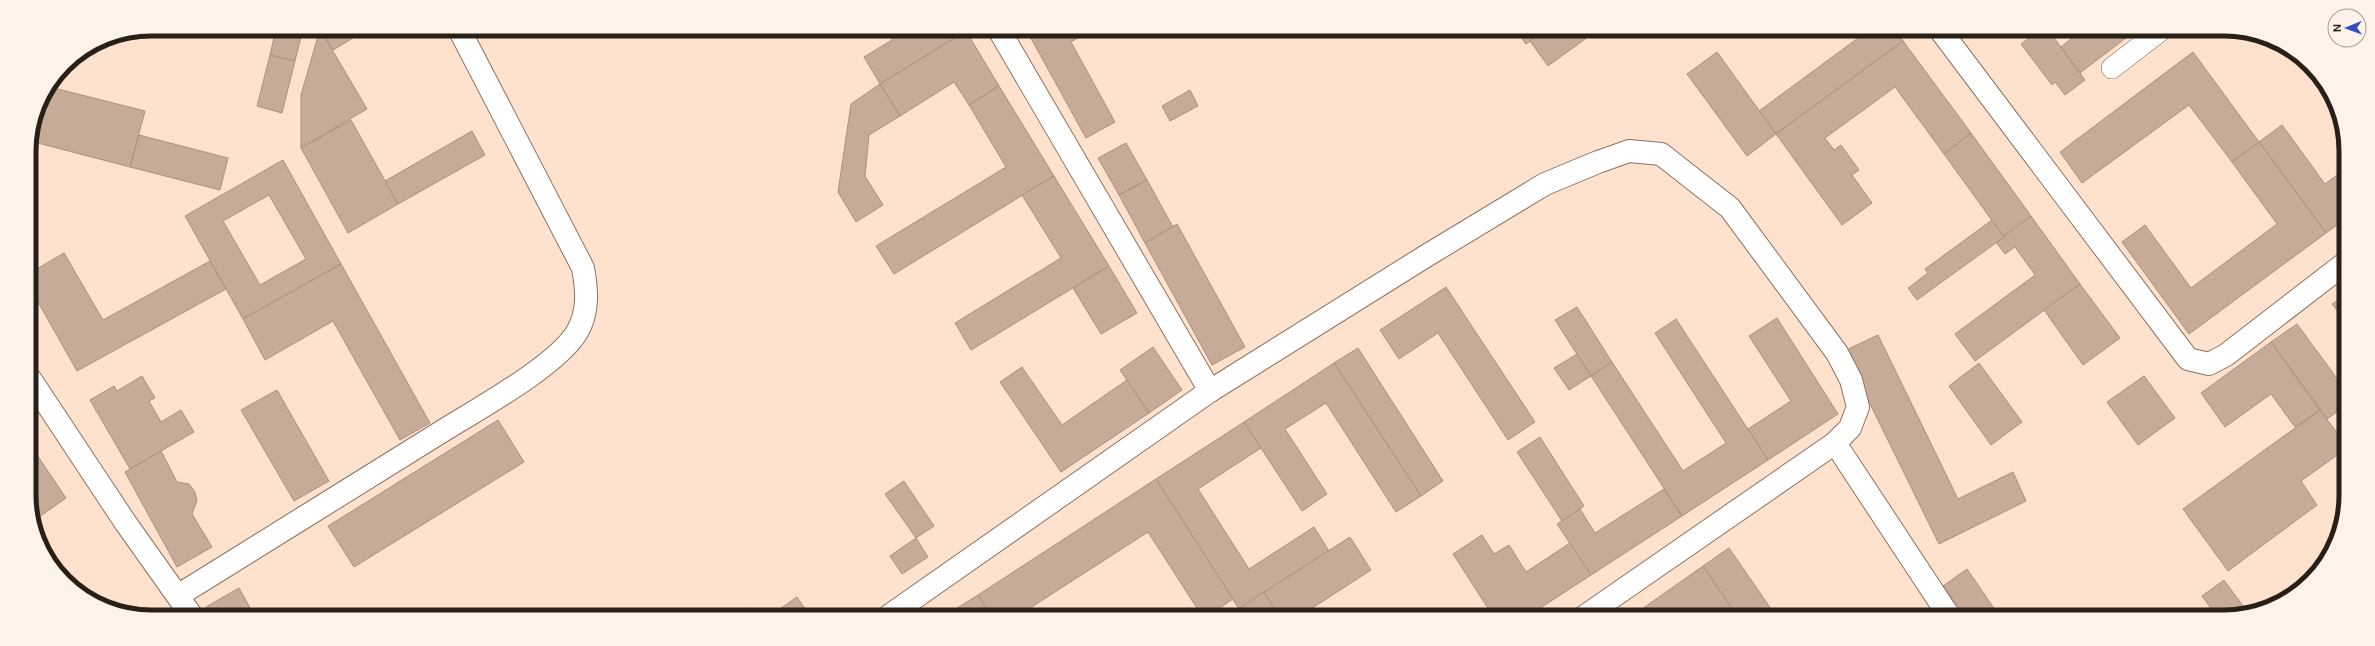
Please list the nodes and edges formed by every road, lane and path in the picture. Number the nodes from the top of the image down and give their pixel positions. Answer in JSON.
{"nodes":[{"id":1,"x":463,"y":36,"type":"edge"},
{"id":2,"x":1003,"y":36,"type":"edge"},
{"id":3,"x":1945,"y":36,"type":"edge"},
{"id":4,"x":2154,"y":36,"type":"edge"},
{"id":5,"x":2112,"y":68,"type":"dead end"},
{"id":6,"x":2339,"y":268,"type":"edge"},
{"id":7,"x":36,"y":387,"type":"edge"},
{"id":8,"x":1210,"y":391,"type":"junction"},
{"id":9,"x":1835,"y":443,"type":"junction"},
{"id":10,"x":179,"y":595,"type":"junction"},
{"id":11,"x":188,"y":610,"type":"edge"},
{"id":12,"x":897,"y":610,"type":"edge"},
{"id":13,"x":1594,"y":610,"type":"edge"},
{"id":14,"x":1945,"y":610,"type":"edge"}],
"edges":[{"from":1,"to":10,"type":"street"},
{"from":2,"to":8,"type":"street"},
{"from":3,"to":6,"type":"street"},
{"from":4,"to":5,"type":"lane"},
{"from":7,"to":10,"type":"street"},
{"from":8,"to":9,"type":"street"},
{"from":8,"to":12,"type":"street"},
{"from":9,"to":13,"type":"street"},
{"from":9,"to":14,"type":"street"},
{"from":10,"to":11,"type":"street"}]}
